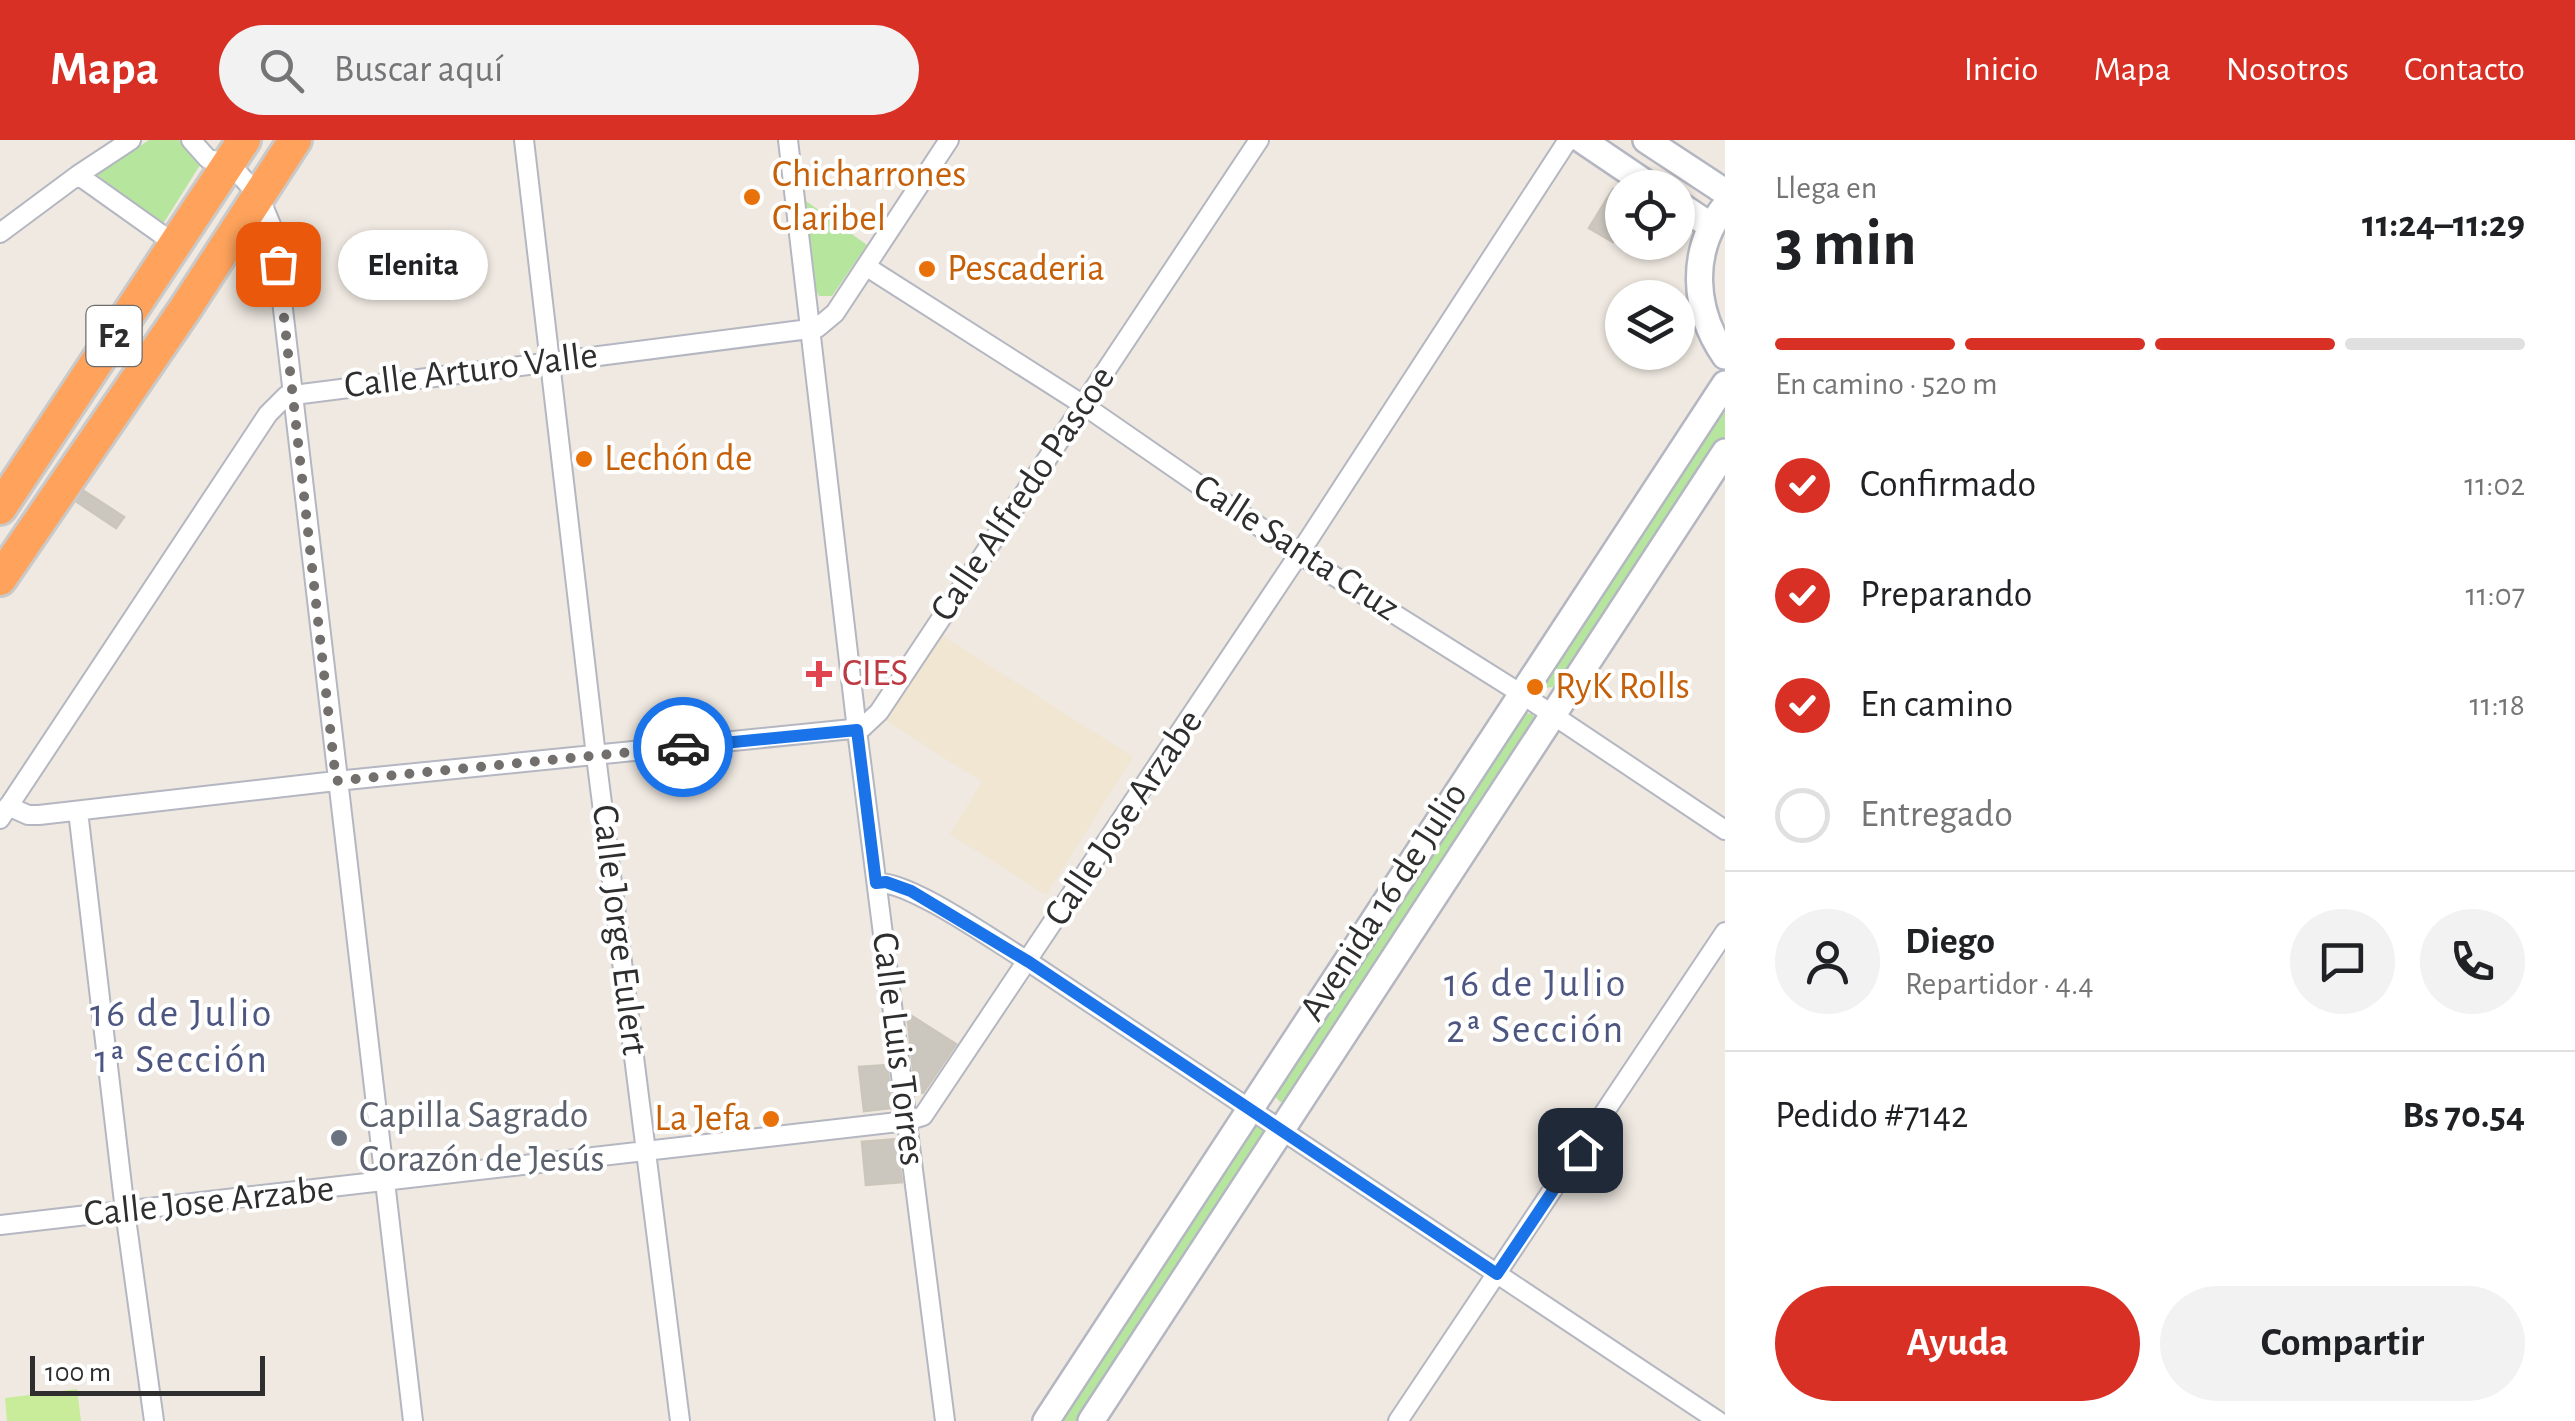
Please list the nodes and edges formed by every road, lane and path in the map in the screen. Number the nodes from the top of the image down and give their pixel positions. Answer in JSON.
{"nodes":[{"id":1,"x":131,"y":140,"type":"edge"},
{"id":2,"x":192,"y":140,"type":"edge"},
{"id":3,"x":295,"y":140,"type":"edge"},
{"id":4,"x":524,"y":140,"type":"edge"},
{"id":5,"x":788,"y":140,"type":"edge"},
{"id":6,"x":949,"y":140,"type":"edge"},
{"id":7,"x":1259,"y":140,"type":"edge"},
{"id":8,"x":1568,"y":140,"type":"edge"},
{"id":9,"x":1582,"y":140,"type":"edge"},
{"id":10,"x":1646,"y":140,"type":"edge"},
{"id":11,"x":232,"y":148,"type":"edge"},
{"id":12,"x":1626,"y":170,"type":"edge"},
{"id":13,"x":78,"y":175,"type":"junction"},
{"id":14,"x":1725,"y":192,"type":"edge"},
{"id":15,"x":258,"y":196,"type":"junction"},
{"id":16,"x":1718,"y":216,"type":"edge"},
{"id":17,"x":0,"y":234,"type":"edge"},
{"id":18,"x":175,"y":244,"type":"junction"},
{"id":19,"x":867,"y":267,"type":"junction"},
{"id":20,"x":810,"y":329,"type":"junction"},
{"id":21,"x":1725,"y":356,"type":"edge"},
{"id":22,"x":549,"y":362,"type":"junction"},
{"id":23,"x":1725,"y":384,"type":"edge"},
{"id":24,"x":293,"y":393,"type":"junction"},
{"id":25,"x":1082,"y":404,"type":"junction"},
{"id":26,"x":1725,"y":452,"type":"edge"},
{"id":27,"x":0,"y":508,"type":"edge"},
{"id":28,"x":1299,"y":554,"type":"junction"},
{"id":29,"x":0,"y":580,"type":"edge"},
{"id":30,"x":1520,"y":693,"type":"junction"},
{"id":31,"x":1553,"y":714,"type":"junction"},
{"id":32,"x":857,"y":730,"type":"junction"},
{"id":33,"x":596,"y":756,"type":"junction"},
{"id":34,"x":336,"y":781,"type":"junction"},
{"id":35,"x":78,"y":811,"type":"junction"},
{"id":36,"x":4,"y":813,"type":"edge"},
{"id":37,"x":1725,"y":830,"type":"edge"},
{"id":38,"x":876,"y":883,"type":"junction"},
{"id":39,"x":1725,"y":932,"type":"edge"},
{"id":40,"x":1029,"y":962,"type":"junction"},
{"id":41,"x":1249,"y":1109,"type":"junction"},
{"id":42,"x":907,"y":1121,"type":"junction"},
{"id":43,"x":1281,"y":1130,"type":"junction"},
{"id":44,"x":648,"y":1153,"type":"junction"},
{"id":45,"x":384,"y":1182,"type":"junction"},
{"id":46,"x":125,"y":1211,"type":"junction"},
{"id":47,"x":0,"y":1225,"type":"edge"},
{"id":48,"x":1497,"y":1274,"type":"junction"},
{"id":49,"x":1718,"y":1416,"type":"edge"},
{"id":50,"x":154,"y":1421,"type":"edge"},
{"id":51,"x":412,"y":1421,"type":"edge"},
{"id":52,"x":680,"y":1421,"type":"edge"},
{"id":53,"x":945,"y":1421,"type":"edge"},
{"id":54,"x":1046,"y":1421,"type":"edge"},
{"id":55,"x":1091,"y":1421,"type":"edge"},
{"id":56,"x":1398,"y":1421,"type":"edge"}],
"edges":[{"from":1,"to":13,"type":"street"},
{"from":2,"to":11,"type":"street"},
{"from":3,"to":15,"type":"highway","number":"F2"},
{"from":4,"to":22,"type":"street","name":"Calle Jorge Eulert"},
{"from":5,"to":20,"type":"street","name":"Calle Luis Torres"},
{"from":6,"to":19,"type":"street"},
{"from":7,"to":25,"type":"street","name":"Calle Alfredo Pascoe"},
{"from":8,"to":28,"type":"street","name":"Calle Jose Arzabe"},
{"from":9,"to":12,"type":"street"},
{"from":10,"to":14,"type":"street"},
{"from":11,"to":15,"type":"street"},
{"from":11,"to":18,"type":"highway","number":"F2"},
{"from":13,"to":17,"type":"street"},
{"from":13,"to":18,"type":"street"},
{"from":15,"to":24,"type":"street"},
{"from":15,"to":29,"type":"highway","number":"F2"},
{"from":16,"to":21,"type":"street"},
{"from":18,"to":27,"type":"highway","number":"F2"},
{"from":19,"to":20,"type":"street"},
{"from":19,"to":25,"type":"street","name":"Calle Santa Cruz"},
{"from":20,"to":22,"type":"street","name":"Calle Arturo Valle"},
{"from":20,"to":32,"type":"street","name":"Calle Luis Torres"},
{"from":22,"to":24,"type":"street","name":"Calle Arturo Valle"},
{"from":22,"to":33,"type":"street","name":"Calle Jorge Eulert"},
{"from":23,"to":30,"type":"street","name":"Avenida 16 de Julio"},
{"from":24,"to":34,"type":"street"},
{"from":24,"to":36,"type":"street","name":"Calle Arturo Valle"},
{"from":25,"to":28,"type":"street","name":"Calle Santa Cruz"},
{"from":25,"to":32,"type":"street","name":"Calle Alfredo Pascoe"},
{"from":26,"to":31,"type":"street","name":"Avenida 16 de Julio"},
{"from":28,"to":30,"type":"street","name":"Calle Santa Cruz"},
{"from":28,"to":40,"type":"street","name":"Calle Jose Arzabe"},
{"from":30,"to":31,"type":"street","name":"Calle Santa Cruz"},
{"from":30,"to":41,"type":"street","name":"Avenida 16 de Julio"},
{"from":31,"to":37,"type":"street","name":"Calle Santa Cruz"},
{"from":31,"to":43,"type":"street","name":"Avenida 16 de Julio"},
{"from":32,"to":33,"type":"street"},
{"from":32,"to":38,"type":"street","name":"Calle Luis Torres"},
{"from":33,"to":34,"type":"street"},
{"from":33,"to":44,"type":"street","name":"Calle Jorge Eulert"},
{"from":34,"to":35,"type":"street"},
{"from":34,"to":45,"type":"street"},
{"from":35,"to":36,"type":"street"},
{"from":35,"to":46,"type":"street"},
{"from":38,"to":40,"type":"street"},
{"from":38,"to":42,"type":"street","name":"Calle Luis Torres"},
{"from":39,"to":48,"type":"street"},
{"from":40,"to":41,"type":"street"},
{"from":40,"to":42,"type":"street","name":"Calle Jose Arzabe"},
{"from":41,"to":43,"type":"street"},
{"from":41,"to":54,"type":"street","name":"Avenida 16 de Julio"},
{"from":42,"to":44,"type":"street","name":"Calle Jose Arzabe"},
{"from":42,"to":53,"type":"street","name":"Calle Luis Torres"},
{"from":43,"to":48,"type":"street"},
{"from":43,"to":55,"type":"street","name":"Avenida 16 de Julio"},
{"from":44,"to":45,"type":"street","name":"Calle Jose Arzabe"},
{"from":44,"to":52,"type":"street","name":"Calle Jorge Eulert"},
{"from":45,"to":46,"type":"street","name":"Calle Jose Arzabe"},
{"from":45,"to":51,"type":"street"},
{"from":46,"to":47,"type":"street","name":"Calle Jose Arzabe"},
{"from":46,"to":50,"type":"street"},
{"from":48,"to":49,"type":"street"},
{"from":48,"to":56,"type":"street"}]}
